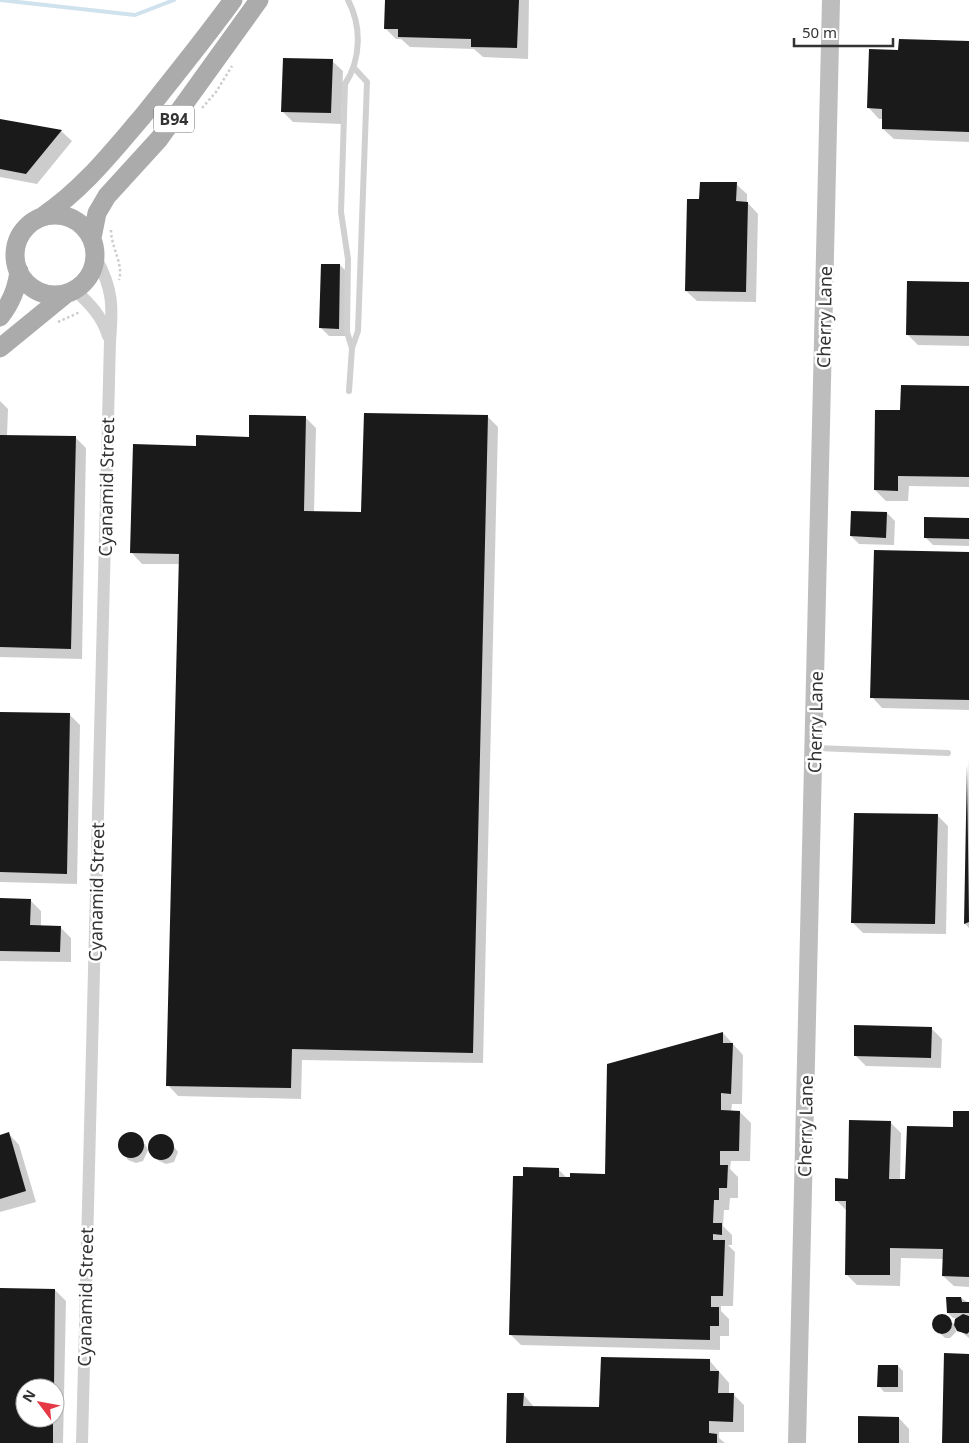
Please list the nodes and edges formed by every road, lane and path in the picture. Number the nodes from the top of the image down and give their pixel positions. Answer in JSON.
{"nodes":[{"id":1,"x":234,"y":0,"type":"edge"},
{"id":2,"x":259,"y":0,"type":"edge"},
{"id":3,"x":348,"y":0,"type":"edge"},
{"id":4,"x":831,"y":0,"type":"edge"},
{"id":5,"x":355,"y":69,"type":"junction"},
{"id":6,"x":43,"y":216,"type":"junction"},
{"id":7,"x":111,"y":222,"type":"dead end"},
{"id":8,"x":92,"y":238,"type":"junction"},
{"id":9,"x":96,"y":258,"type":"junction"},
{"id":10,"x":19,"y":272,"type":"junction"},
{"id":11,"x":118,"y":282,"type":"dead end"},
{"id":12,"x":71,"y":292,"type":"junction"},
{"id":13,"x":0,"y":317,"type":"edge"},
{"id":14,"x":110,"y":341,"type":"junction"},
{"id":15,"x":0,"y":348,"type":"edge"},
{"id":16,"x":352,"y":348,"type":"junction"},
{"id":17,"x":349,"y":391,"type":"dead end"},
{"id":18,"x":814,"y":748,"type":"junction"},
{"id":19,"x":948,"y":753,"type":"dead end"},
{"id":20,"x":82,"y":1443,"type":"edge"},
{"id":21,"x":797,"y":1443,"type":"edge"}],
"edges":[{"from":1,"to":6,"type":"main road","number":"B94"},
{"from":2,"to":8,"type":"main road","number":"B94"},
{"from":3,"to":5,"type":"lane"},
{"from":4,"to":18,"type":"street","name":"Cherry Lane"},
{"from":5,"to":16,"type":"lane"},
{"from":5,"to":16,"type":"lane"},
{"from":6,"to":8,"type":"main road"},
{"from":6,"to":10,"type":"main road","number":"B94"},
{"from":7,"to":11,"type":"path"},
{"from":8,"to":9,"type":"main road","number":"B94"},
{"from":9,"to":12,"type":"main road"},
{"from":9,"to":14,"type":"street","name":"Cyanamid Street"},
{"from":10,"to":12,"type":"main road"},
{"from":10,"to":13,"type":"main road","number":"B94"},
{"from":12,"to":14,"type":"street","name":"Cyanamid Street"},
{"from":12,"to":15,"type":"main road"},
{"from":14,"to":20,"type":"street","name":"Cyanamid Street"},
{"from":16,"to":17,"type":"lane"},
{"from":18,"to":19,"type":"lane"},
{"from":18,"to":21,"type":"street","name":"Cherry Lane"}]}
